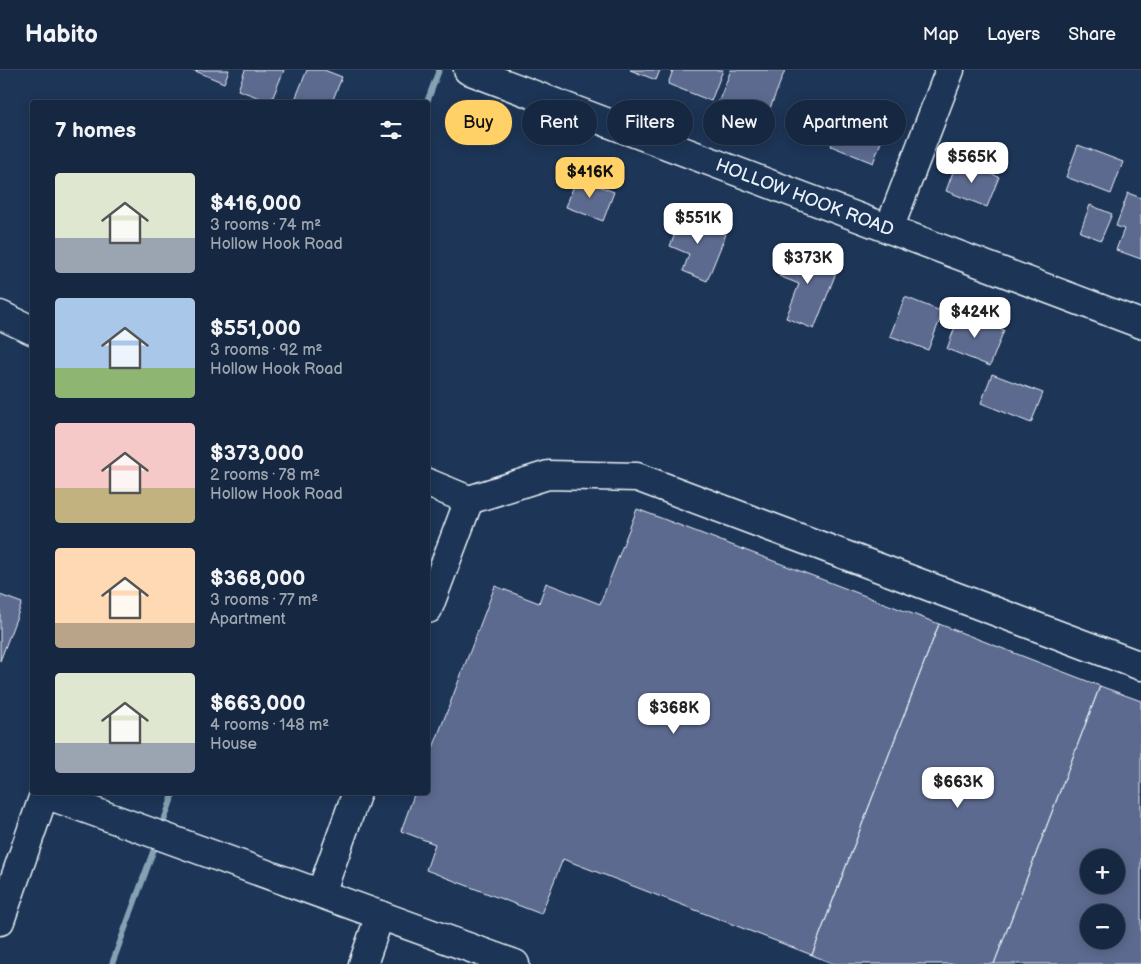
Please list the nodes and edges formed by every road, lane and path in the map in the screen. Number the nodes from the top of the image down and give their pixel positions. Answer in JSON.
{"nodes":[{"id":1,"x":468,"y":70,"type":"edge"},
{"id":2,"x":950,"y":70,"type":"edge"},
{"id":3,"x":889,"y":229,"type":"junction"},
{"id":4,"x":0,"y":315,"type":"edge"},
{"id":5,"x":1141,"y":324,"type":"edge"},
{"id":6,"x":30,"y":329,"type":"edge"},
{"id":7,"x":430,"y":484,"type":"edge"},
{"id":8,"x":469,"y":500,"type":"junction"},
{"id":9,"x":430,"y":605,"type":"edge"},
{"id":10,"x":1141,"y":666,"type":"edge"},
{"id":11,"x":44,"y":795,"type":"edge"},
{"id":12,"x":50,"y":795,"type":"edge"},
{"id":13,"x":356,"y":795,"type":"edge"},
{"id":14,"x":321,"y":894,"type":"junction"},
{"id":15,"x":380,"y":915,"type":"junction"},
{"id":16,"x":0,"y":921,"type":"edge"},
{"id":17,"x":363,"y":964,"type":"edge"},
{"id":18,"x":515,"y":964,"type":"edge"}],
"edges":[{"from":1,"to":3,"type":"street","name":"HOLLOW HOOK ROAD"},
{"from":2,"to":3,"type":"street"},
{"from":3,"to":5,"type":"street","name":"HOLLOW HOOK ROAD"},
{"from":4,"to":6,"type":"street"},
{"from":7,"to":8,"type":"street"},
{"from":8,"to":9,"type":"street"},
{"from":8,"to":10,"type":"street"},
{"from":11,"to":16,"type":"street"},
{"from":12,"to":14,"type":"street"},
{"from":13,"to":14,"type":"street"},
{"from":14,"to":15,"type":"street"},
{"from":15,"to":17,"type":"street"},
{"from":15,"to":18,"type":"street"}]}
